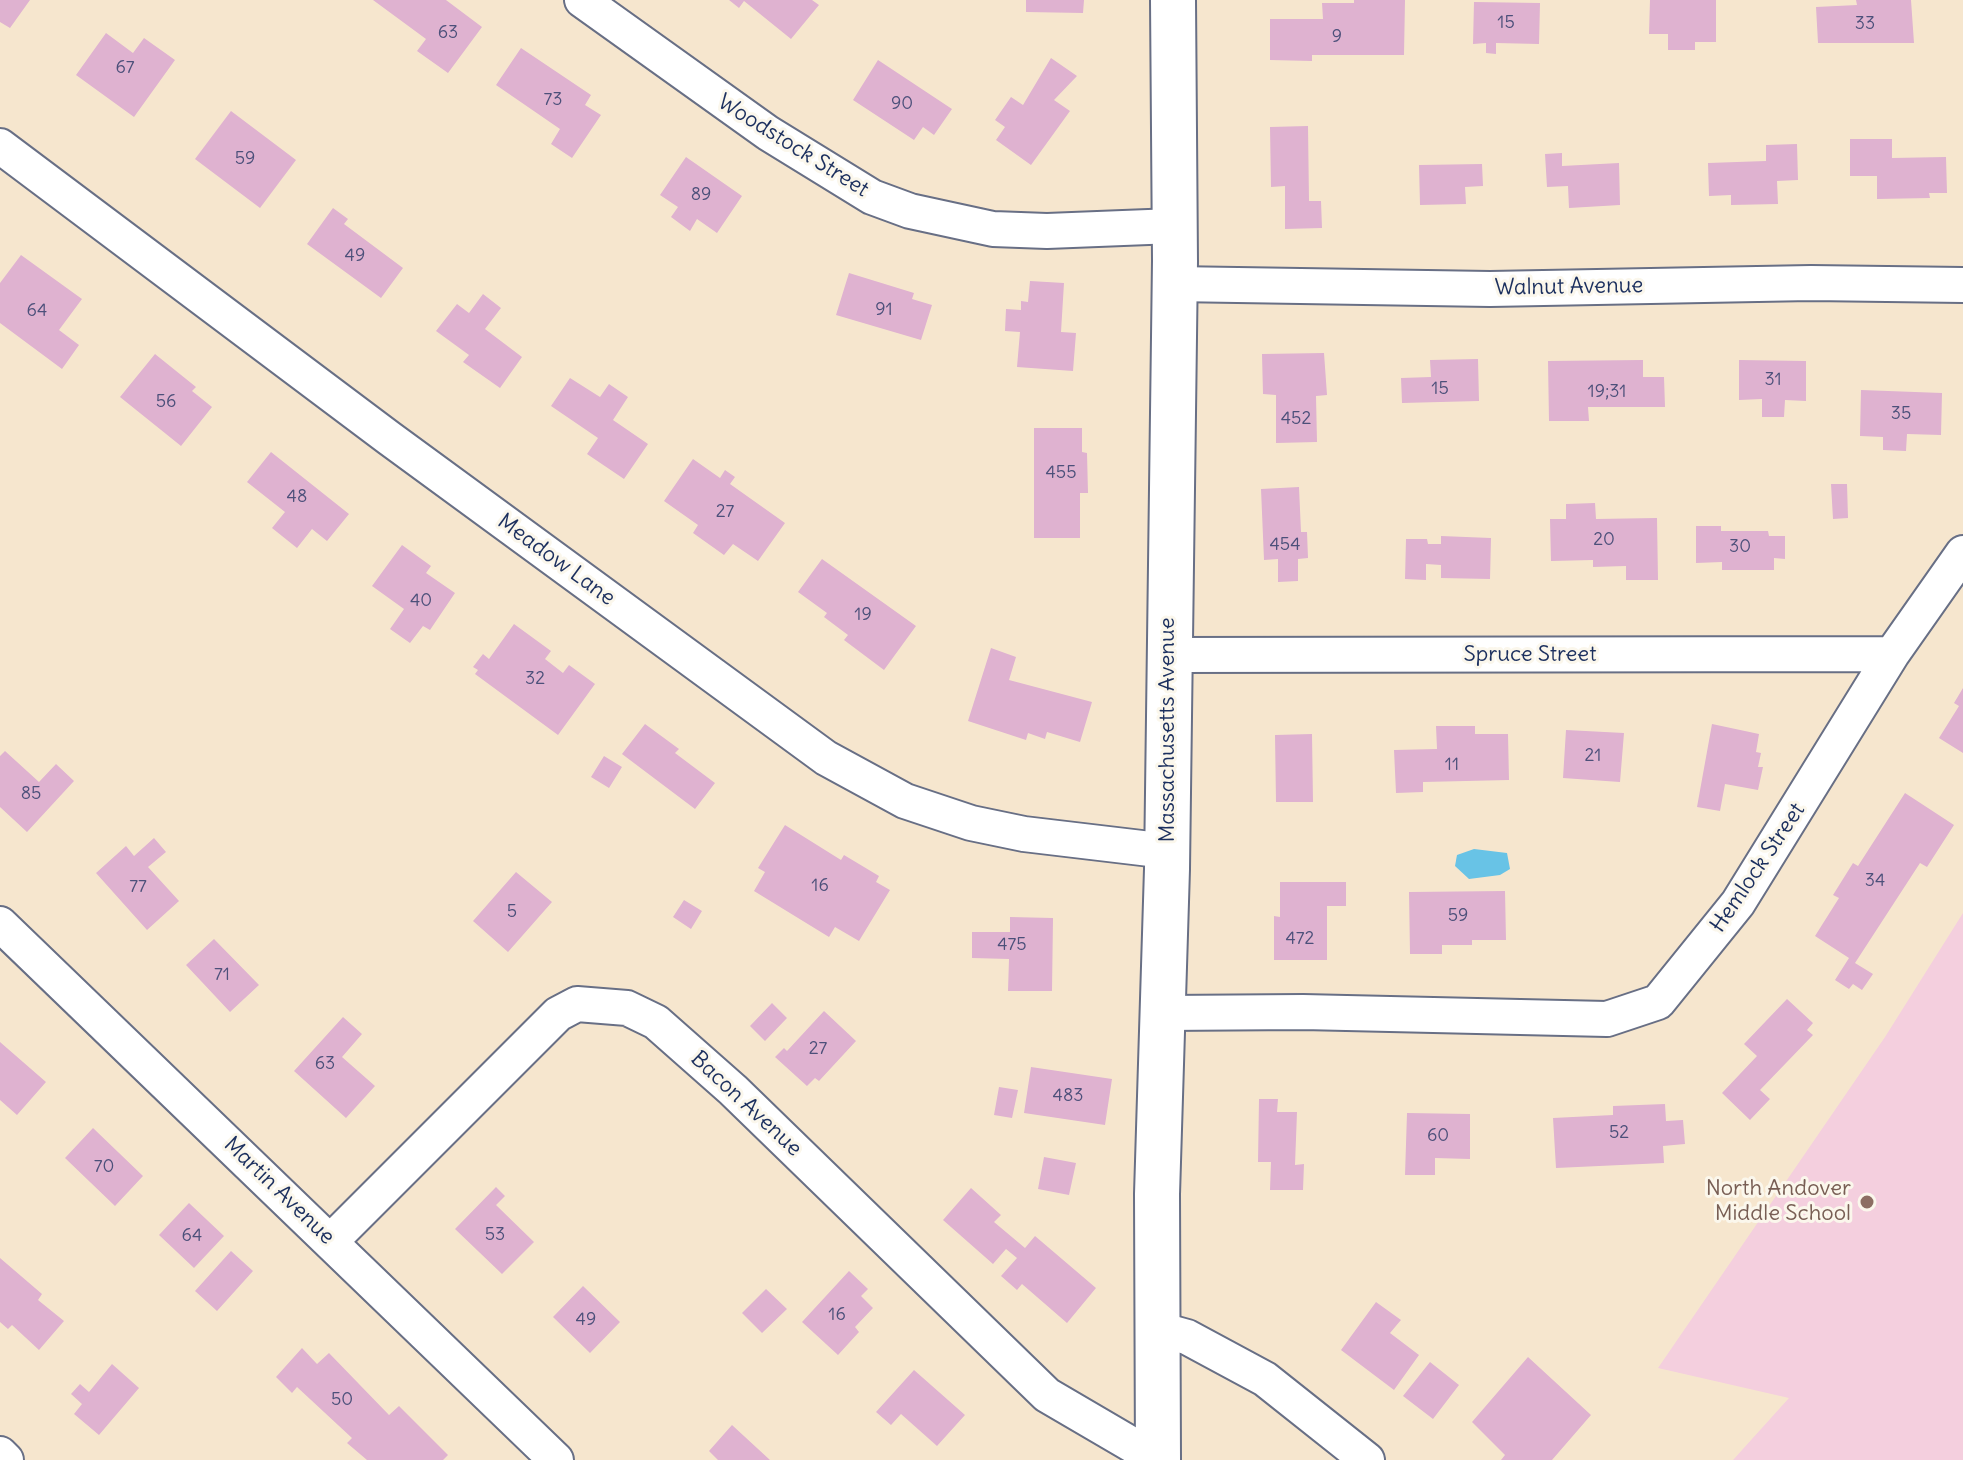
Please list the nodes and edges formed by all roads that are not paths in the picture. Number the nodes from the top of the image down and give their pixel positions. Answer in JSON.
{"nodes":[{"id":1,"x":582,"y":0,"type":"edge"},
{"id":2,"x":1173,"y":0,"type":"edge"},
{"id":3,"x":0,"y":146,"type":"edge"},
{"id":4,"x":1174,"y":226,"type":"junction"},
{"id":5,"x":1174,"y":284,"type":"junction"},
{"id":6,"x":1963,"y":285,"type":"edge"},
{"id":7,"x":1963,"y":553,"type":"edge"},
{"id":8,"x":1892,"y":654,"type":"junction"},
{"id":9,"x":1169,"y":655,"type":"junction"},
{"id":10,"x":1167,"y":851,"type":"junction"},
{"id":11,"x":0,"y":924,"type":"edge"},
{"id":12,"x":1164,"y":1013,"type":"junction"},
{"id":13,"x":331,"y":1241,"type":"junction"},
{"id":14,"x":1158,"y":1329,"type":"junction"},
{"id":15,"x":0,"y":1454,"type":"edge"},
{"id":16,"x":6,"y":1460,"type":"edge"},
{"id":17,"x":556,"y":1460,"type":"edge"},
{"id":18,"x":1158,"y":1460,"type":"edge"},
{"id":19,"x":1367,"y":1460,"type":"edge"}],
"edges":[{"from":1,"to":4,"type":"street","name":"Woodstock Street"},
{"from":2,"to":4,"type":"main road","name":"Massachusetts Avenue"},
{"from":3,"to":10,"type":"street","name":"Meadow Lane"},
{"from":4,"to":5,"type":"main road","name":"Massachusetts Avenue"},
{"from":5,"to":6,"type":"street","name":"Walnut Avenue"},
{"from":5,"to":9,"type":"main road","name":"Massachusetts Avenue"},
{"from":7,"to":8,"type":"street","name":"Hemlock Street"},
{"from":8,"to":9,"type":"street","name":"Spruce Street"},
{"from":8,"to":12,"type":"street","name":"Hemlock Street"},
{"from":9,"to":10,"type":"main road","name":"Massachusetts Avenue"},
{"from":10,"to":12,"type":"main road","name":"Massachusetts Avenue"},
{"from":11,"to":13,"type":"street","name":"Martin Avenue"},
{"from":12,"to":14,"type":"main road","name":"Massachusetts Avenue"},
{"from":13,"to":17,"type":"street","name":"Martin Avenue"},
{"from":13,"to":18,"type":"street","name":"Bacon Avenue"},
{"from":14,"to":18,"type":"main road","name":"Massachusetts Avenue"},
{"from":14,"to":19,"type":"street"},
{"from":15,"to":16,"type":"street"}]}
